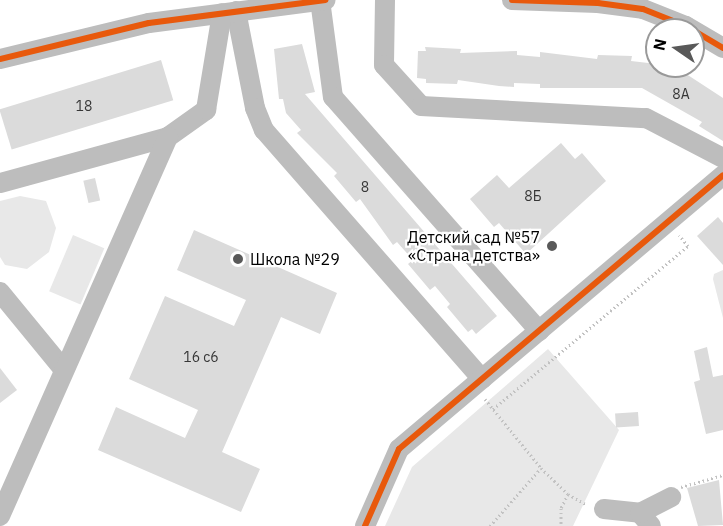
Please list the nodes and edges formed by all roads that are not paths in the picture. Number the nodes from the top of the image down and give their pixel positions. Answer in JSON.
{"nodes":[{"id":1,"x":320,"y":0,"type":"edge"},
{"id":2,"x":326,"y":0,"type":"edge"},
{"id":3,"x":385,"y":0,"type":"edge"},
{"id":4,"x":512,"y":0,"type":"edge"},
{"id":5,"x":227,"y":9,"type":"edge"},
{"id":6,"x":723,"y":48,"type":"edge"},
{"id":7,"x":0,"y":58,"type":"edge"},
{"id":8,"x":168,"y":137,"type":"junction"},
{"id":9,"x":723,"y":158,"type":"edge"},
{"id":10,"x":723,"y":175,"type":"edge"},
{"id":11,"x":0,"y":183,"type":"edge"},
{"id":12,"x":0,"y":292,"type":"edge"},
{"id":13,"x":539,"y":331,"type":"junction"},
{"id":14,"x":64,"y":370,"type":"junction"},
{"id":15,"x":478,"y":382,"type":"junction"},
{"id":16,"x":671,"y":497,"type":"road end"},
{"id":17,"x":604,"y":509,"type":"road end"},
{"id":18,"x":0,"y":516,"type":"edge"},
{"id":19,"x":646,"y":519,"type":"edge"},
{"id":20,"x":365,"y":526,"type":"edge"}],
"edges":[{"from":1,"to":2,"type":"street"},
{"from":1,"to":5,"type":"street"},
{"from":1,"to":13,"type":"street"},
{"from":3,"to":9,"type":"street"},
{"from":4,"to":6,"type":"street"},
{"from":5,"to":7,"type":"street"},
{"from":5,"to":8,"type":"street"},
{"from":5,"to":15,"type":"street"},
{"from":8,"to":11,"type":"street"},
{"from":8,"to":14,"type":"street"},
{"from":10,"to":13,"type":"street"},
{"from":12,"to":14,"type":"street"},
{"from":13,"to":15,"type":"street"},
{"from":14,"to":18,"type":"street"},
{"from":15,"to":20,"type":"street"},
{"from":16,"to":19,"type":"street"},
{"from":17,"to":19,"type":"street"}]}
